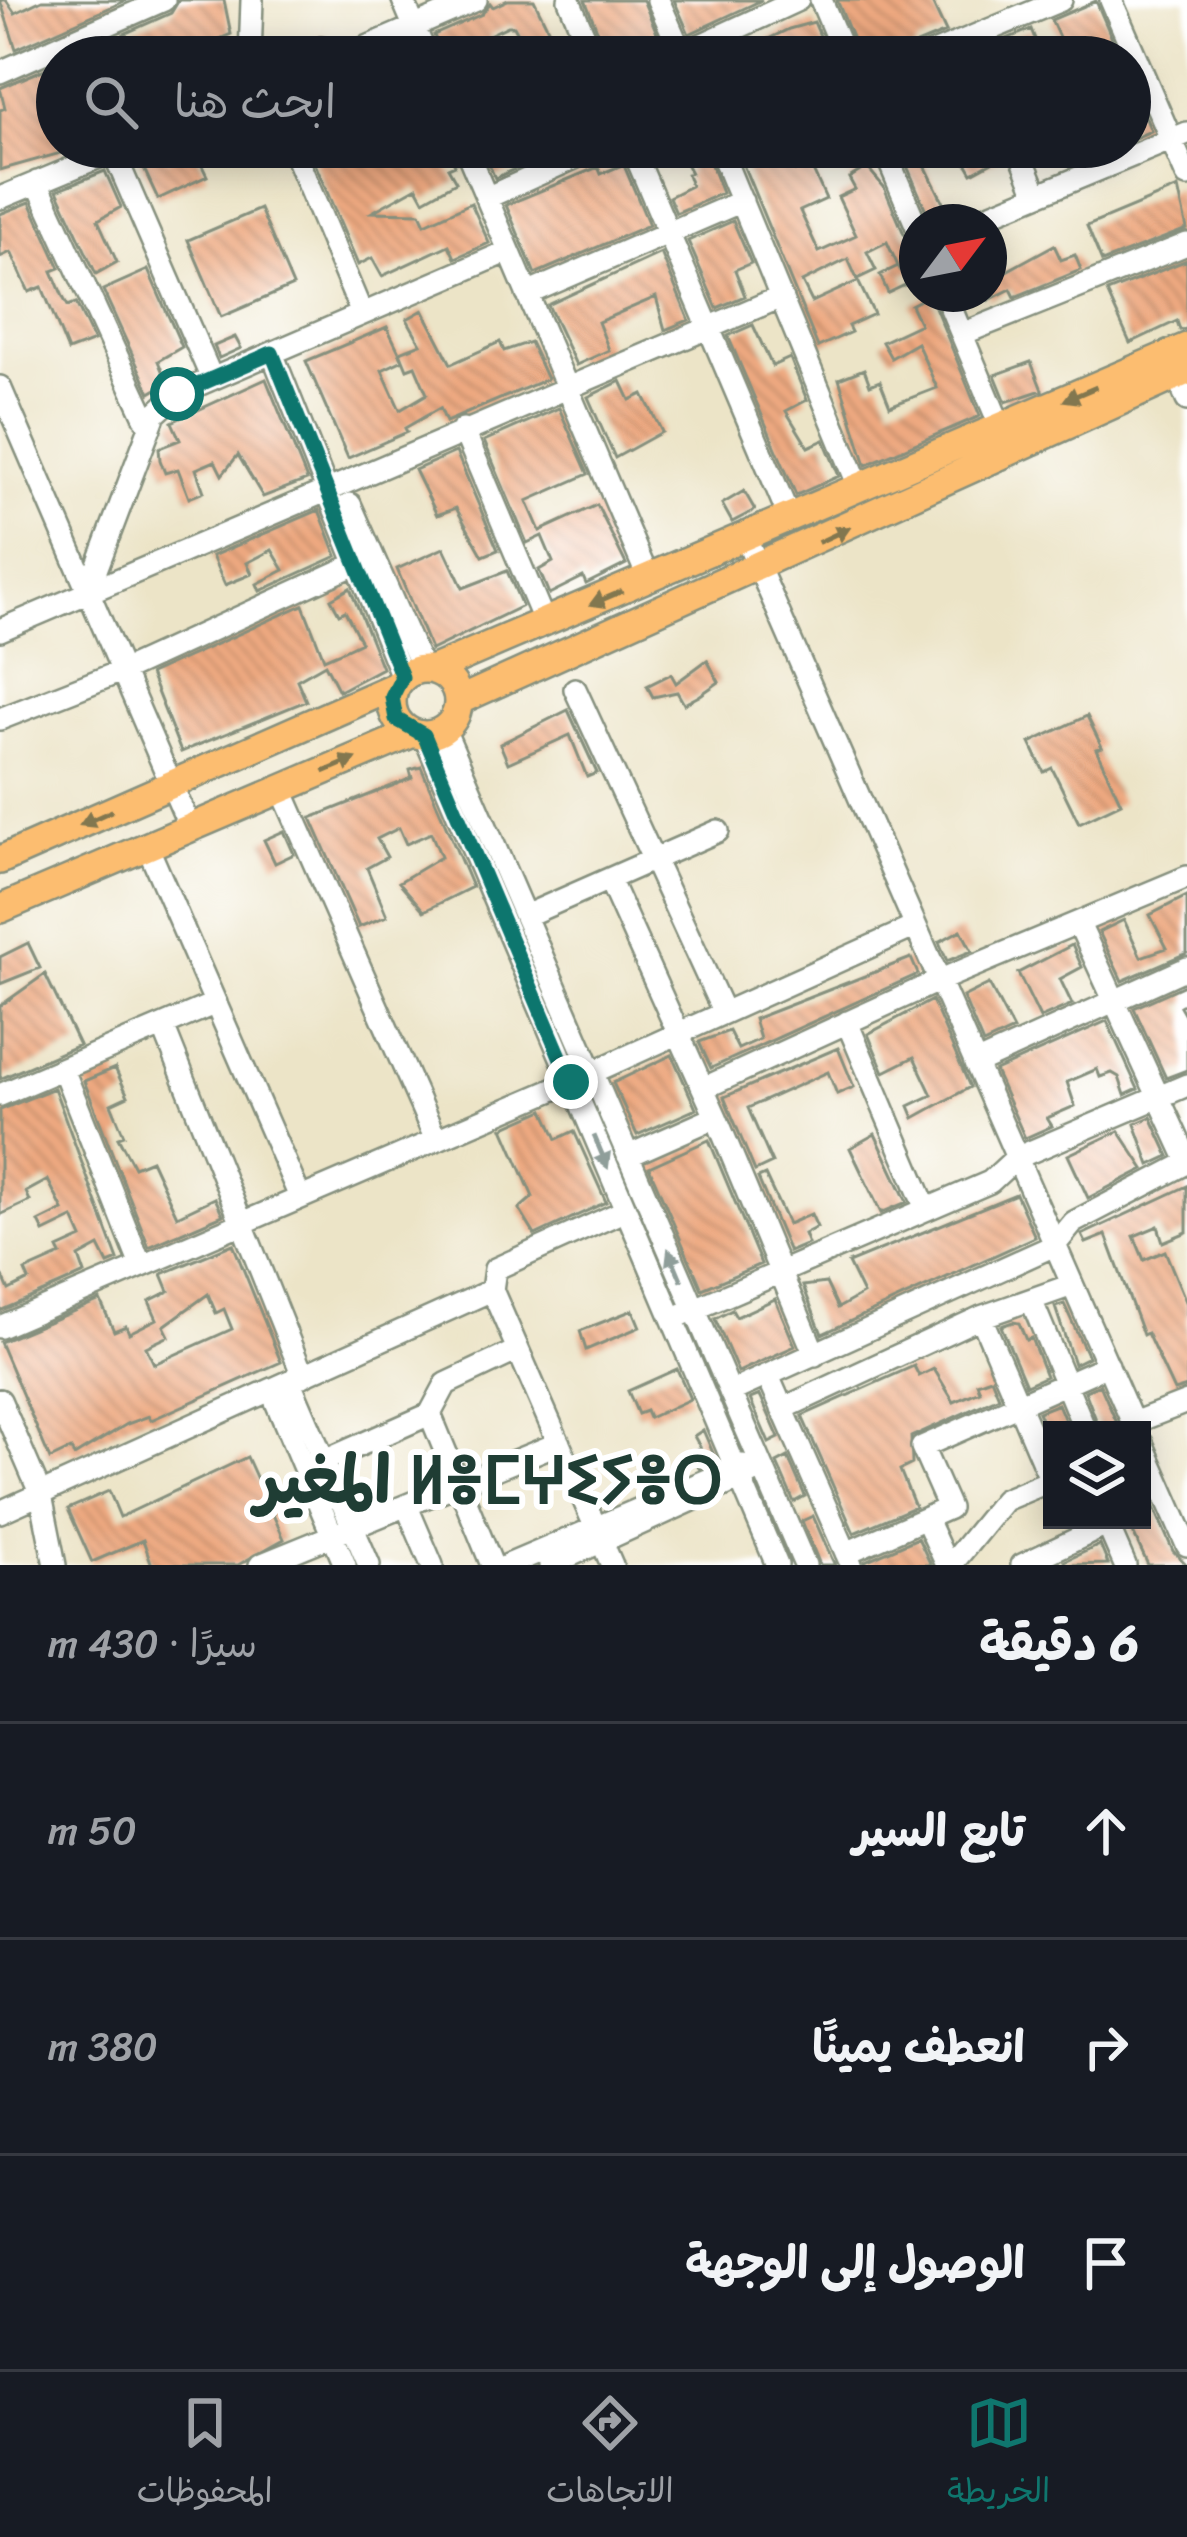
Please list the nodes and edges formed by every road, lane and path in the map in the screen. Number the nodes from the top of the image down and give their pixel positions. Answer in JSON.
{"nodes":[{"id":1,"x":164,"y":0,"type":"edge"},
{"id":2,"x":252,"y":0,"type":"edge"},
{"id":3,"x":403,"y":0,"type":"edge"},
{"id":4,"x":476,"y":0,"type":"edge"},
{"id":5,"x":569,"y":0,"type":"edge"},
{"id":6,"x":658,"y":0,"type":"edge"},
{"id":7,"x":798,"y":0,"type":"edge"},
{"id":8,"x":821,"y":0,"type":"edge"},
{"id":9,"x":1060,"y":0,"type":"edge"},
{"id":10,"x":1111,"y":0,"type":"edge"},
{"id":11,"x":415,"y":28,"type":"junction"},
{"id":12,"x":82,"y":36,"type":"edge"},
{"id":13,"x":251,"y":36,"type":"edge"},
{"id":14,"x":395,"y":36,"type":"edge"},
{"id":15,"x":418,"y":36,"type":"edge"},
{"id":16,"x":584,"y":36,"type":"edge"},
{"id":17,"x":673,"y":36,"type":"edge"},
{"id":18,"x":723,"y":36,"type":"edge"},
{"id":19,"x":836,"y":36,"type":"edge"},
{"id":20,"x":995,"y":36,"type":"edge"},
{"id":21,"x":1124,"y":36,"type":"edge"},
{"id":22,"x":36,"y":56,"type":"edge"},
{"id":23,"x":0,"y":72,"type":"edge"},
{"id":24,"x":1151,"y":90,"type":"edge"},
{"id":25,"x":1179,"y":136,"type":"edge"},
{"id":26,"x":1151,"y":147,"type":"edge"},
{"id":27,"x":72,"y":168,"type":"edge"},
{"id":28,"x":126,"y":168,"type":"edge"},
{"id":29,"x":301,"y":168,"type":"edge"},
{"id":30,"x":474,"y":168,"type":"edge"},
{"id":31,"x":552,"y":168,"type":"edge"},
{"id":32,"x":641,"y":168,"type":"edge"},
{"id":33,"x":728,"y":168,"type":"edge"},
{"id":34,"x":892,"y":168,"type":"edge"},
{"id":35,"x":1026,"y":168,"type":"edge"},
{"id":36,"x":1101,"y":168,"type":"edge"},
{"id":37,"x":1187,"y":176,"type":"edge"},
{"id":38,"x":38,"y":182,"type":"junction"},
{"id":39,"x":1037,"y":194,"type":"junction"},
{"id":40,"x":0,"y":198,"type":"edge"},
{"id":41,"x":486,"y":198,"type":"junction"},
{"id":42,"x":742,"y":201,"type":"junction"},
{"id":43,"x":907,"y":204,"type":"edge"},
{"id":44,"x":1007,"y":207,"type":"edge"},
{"id":45,"x":668,"y":232,"type":"junction"},
{"id":46,"x":1187,"y":244,"type":"edge"},
{"id":47,"x":509,"y":251,"type":"junction"},
{"id":48,"x":527,"y":294,"type":"junction"},
{"id":49,"x":782,"y":298,"type":"junction"},
{"id":50,"x":953,"y":312,"type":"edge"},
{"id":51,"x":362,"y":314,"type":"junction"},
{"id":52,"x":710,"y":330,"type":"junction"},
{"id":53,"x":962,"y":334,"type":"junction"},
{"id":54,"x":1187,"y":347,"type":"edge"},
{"id":55,"x":279,"y":350,"type":"junction"},
{"id":56,"x":212,"y":380,"type":"junction"},
{"id":57,"x":1184,"y":382,"type":"edge"},
{"id":58,"x":566,"y":385,"type":"junction"},
{"id":59,"x":0,"y":387,"type":"edge"},
{"id":60,"x":6,"y":418,"type":"edge"},
{"id":61,"x":150,"y":428,"type":"junction"},
{"id":62,"x":1001,"y":428,"type":"junction"},
{"id":63,"x":463,"y":429,"type":"junction"},
{"id":64,"x":334,"y":485,"type":"junction"},
{"id":65,"x":860,"y":489,"type":"junction"},
{"id":66,"x":790,"y":519,"type":"junction"},
{"id":67,"x":746,"y":538,"type":"junction"},
{"id":68,"x":358,"y":563,"type":"junction"},
{"id":69,"x":757,"y":570,"type":"junction"},
{"id":70,"x":650,"y":580,"type":"junction"},
{"id":71,"x":88,"y":591,"type":"junction"},
{"id":72,"x":545,"y":623,"type":"junction"},
{"id":73,"x":0,"y":630,"type":"edge"},
{"id":74,"x":122,"y":671,"type":"junction"},
{"id":75,"x":413,"y":675,"type":"junction"},
{"id":76,"x":575,"y":689,"type":"dead end"},
{"id":77,"x":458,"y":701,"type":"junction"},
{"id":78,"x":0,"y":719,"type":"edge"},
{"id":79,"x":427,"y":732,"type":"junction"},
{"id":80,"x":171,"y":785,"type":"junction"},
{"id":81,"x":282,"y":790,"type":"junction"},
{"id":82,"x":191,"y":830,"type":"junction"},
{"id":83,"x":718,"y":831,"type":"dead end"},
{"id":84,"x":148,"y":848,"type":"junction"},
{"id":85,"x":651,"y":859,"type":"junction"},
{"id":86,"x":0,"y":860,"type":"edge"},
{"id":87,"x":1187,"y":877,"type":"edge"},
{"id":88,"x":609,"y":879,"type":"junction"},
{"id":89,"x":0,"y":909,"type":"edge"},
{"id":90,"x":525,"y":916,"type":"junction"},
{"id":91,"x":1079,"y":923,"type":"junction"},
{"id":92,"x":914,"y":926,"type":"junction"},
{"id":93,"x":1187,"y":968,"type":"edge"},
{"id":94,"x":938,"y":981,"type":"junction"},
{"id":95,"x":1115,"y":1000,"type":"junction"},
{"id":96,"x":216,"y":1004,"type":"junction"},
{"id":97,"x":724,"y":1013,"type":"junction"},
{"id":98,"x":848,"y":1022,"type":"junction"},
{"id":99,"x":163,"y":1026,"type":"junction"},
{"id":100,"x":678,"y":1035,"type":"junction"},
{"id":101,"x":975,"y":1064,"type":"junction"},
{"id":102,"x":63,"y":1069,"type":"junction"},
{"id":103,"x":592,"y":1072,"type":"junction"},
{"id":104,"x":571,"y":1082,"type":"junction"},
{"id":105,"x":1187,"y":1085,"type":"edge"},
{"id":106,"x":704,"y":1088,"type":"junction"},
{"id":107,"x":0,"y":1095,"type":"edge"},
{"id":108,"x":1160,"y":1096,"type":"junction"},
{"id":109,"x":716,"y":1117,"type":"junction"},
{"id":110,"x":436,"y":1139,"type":"junction"},
{"id":111,"x":628,"y":1156,"type":"junction"},
{"id":112,"x":1016,"y":1158,"type":"junction"},
{"id":113,"x":1187,"y":1161,"type":"edge"},
{"id":114,"x":300,"y":1197,"type":"junction"},
{"id":115,"x":926,"y":1209,"type":"junction"},
{"id":116,"x":626,"y":1210,"type":"junction"},
{"id":117,"x":241,"y":1223,"type":"junction"},
{"id":118,"x":1055,"y":1245,"type":"junction"},
{"id":119,"x":141,"y":1266,"type":"junction"},
{"id":120,"x":782,"y":1272,"type":"junction"},
{"id":121,"x":1072,"y":1285,"type":"junction"},
{"id":122,"x":492,"y":1289,"type":"junction"},
{"id":123,"x":1032,"y":1302,"type":"junction"},
{"id":124,"x":694,"y":1310,"type":"junction"},
{"id":125,"x":981,"y":1317,"type":"junction"},
{"id":126,"x":672,"y":1318,"type":"junction"},
{"id":127,"x":0,"y":1327,"type":"edge"},
{"id":128,"x":518,"y":1350,"type":"junction"},
{"id":129,"x":815,"y":1355,"type":"junction"},
{"id":130,"x":1108,"y":1365,"type":"junction"},
{"id":131,"x":768,"y":1376,"type":"junction"},
{"id":132,"x":288,"y":1382,"type":"junction"},
{"id":133,"x":1066,"y":1383,"type":"junction"},
{"id":134,"x":730,"y":1393,"type":"junction"},
{"id":135,"x":0,"y":1400,"type":"edge"},
{"id":136,"x":1187,"y":1402,"type":"edge"},
{"id":137,"x":1020,"y":1404,"type":"junction"},
{"id":138,"x":782,"y":1408,"type":"junction"},
{"id":139,"x":430,"y":1414,"type":"junction"},
{"id":140,"x":1081,"y":1421,"type":"edge"},
{"id":141,"x":1132,"y":1421,"type":"edge"},
{"id":142,"x":1151,"y":1424,"type":"edge"},
{"id":143,"x":559,"y":1443,"type":"junction"},
{"id":144,"x":1151,"y":1455,"type":"edge"},
{"id":145,"x":1043,"y":1460,"type":"edge"},
{"id":146,"x":324,"y":1461,"type":"junction"},
{"id":147,"x":762,"y":1465,"type":"junction"},
{"id":148,"x":738,"y":1474,"type":"junction"},
{"id":149,"x":1043,"y":1483,"type":"edge"},
{"id":150,"x":460,"y":1487,"type":"junction"},
{"id":151,"x":41,"y":1496,"type":"junction"},
{"id":152,"x":1178,"y":1498,"type":"edge"},
{"id":153,"x":408,"y":1509,"type":"junction"},
{"id":154,"x":0,"y":1512,"type":"edge"},
{"id":155,"x":926,"y":1519,"type":"junction"},
{"id":156,"x":1103,"y":1529,"type":"edge"},
{"id":157,"x":1115,"y":1529,"type":"edge"},
{"id":158,"x":343,"y":1531,"type":"junction"},
{"id":159,"x":598,"y":1534,"type":"junction"},
{"id":160,"x":1187,"y":1545,"type":"edge"},
{"id":161,"x":1056,"y":1558,"type":"edge"},
{"id":162,"x":848,"y":1559,"type":"edge"},
{"id":163,"x":556,"y":1564,"type":"edge"},
{"id":164,"x":56,"y":1565,"type":"edge"},
{"id":165,"x":260,"y":1565,"type":"edge"},
{"id":166,"x":346,"y":1565,"type":"edge"},
{"id":167,"x":369,"y":1565,"type":"edge"},
{"id":168,"x":432,"y":1565,"type":"edge"},
{"id":169,"x":492,"y":1565,"type":"edge"},
{"id":170,"x":508,"y":1565,"type":"edge"},
{"id":171,"x":612,"y":1565,"type":"edge"},
{"id":172,"x":777,"y":1565,"type":"edge"},
{"id":173,"x":805,"y":1565,"type":"edge"},
{"id":174,"x":949,"y":1565,"type":"edge"},
{"id":175,"x":1022,"y":1565,"type":"edge"},
{"id":176,"x":1125,"y":1565,"type":"edge"}],
"edges":[{"from":1,"to":12,"type":"street"},
{"from":2,"to":13,"type":"street"},
{"from":3,"to":11,"type":"street"},
{"from":4,"to":11,"type":"street"},
{"from":5,"to":16,"type":"street"},
{"from":6,"to":17,"type":"street"},
{"from":7,"to":18,"type":"street"},
{"from":8,"to":19,"type":"street"},
{"from":9,"to":20,"type":"street"},
{"from":10,"to":21,"type":"street"},
{"from":11,"to":14,"type":"street"},
{"from":11,"to":15,"type":"street"},
{"from":22,"to":23,"type":"street"},
{"from":24,"to":25,"type":"street"},
{"from":25,"to":26,"type":"street"},
{"from":25,"to":37,"type":"street"},
{"from":27,"to":38,"type":"street"},
{"from":28,"to":56,"type":"street"},
{"from":29,"to":51,"type":"street"},
{"from":30,"to":41,"type":"street"},
{"from":31,"to":41,"type":"street"},
{"from":32,"to":45,"type":"street"},
{"from":33,"to":42,"type":"street"},
{"from":34,"to":43,"type":"street"},
{"from":35,"to":39,"type":"street"},
{"from":36,"to":39,"type":"street"},
{"from":38,"to":40,"type":"street"},
{"from":38,"to":61,"type":"street"},
{"from":39,"to":44,"type":"street"},
{"from":41,"to":47,"type":"street"},
{"from":42,"to":45,"type":"street"},
{"from":42,"to":49,"type":"street"},
{"from":45,"to":48,"type":"street"},
{"from":45,"to":52,"type":"street"},
{"from":46,"to":53,"type":"street"},
{"from":47,"to":48,"type":"street"},
{"from":47,"to":51,"type":"street"},
{"from":48,"to":58,"type":"street"},
{"from":49,"to":52,"type":"street"},
{"from":49,"to":65,"type":"street"},
{"from":50,"to":53,"type":"street"},
{"from":51,"to":55,"type":"street"},
{"from":52,"to":58,"type":"street"},
{"from":52,"to":66,"type":"street"},
{"from":53,"to":62,"type":"street"},
{"from":54,"to":62,"type":"main road","one_way":true},
{"from":55,"to":56,"type":"street"},
{"from":55,"to":64,"type":"street"},
{"from":56,"to":61,"type":"street"},
{"from":69,"to":57,"type":"main road","one_way":true},
{"from":58,"to":63,"type":"street"},
{"from":58,"to":70,"type":"street"},
{"from":59,"to":60,"type":"street"},
{"from":60,"to":71,"type":"street"},
{"from":61,"to":71,"type":"street"},
{"from":62,"to":65,"type":"main road"},
{"from":63,"to":64,"type":"street"},
{"from":63,"to":72,"type":"street"},
{"from":64,"to":68,"type":"street"},
{"from":64,"to":71,"type":"street"},
{"from":64,"to":75,"type":"street"},
{"from":65,"to":66,"type":"main road"},
{"from":66,"to":67,"type":"main road"},
{"from":67,"to":69,"type":"street"},
{"from":67,"to":70,"type":"main road"},
{"from":68,"to":74,"type":"street"},
{"from":68,"to":75,"type":"street"},
{"from":69,"to":77,"type":"main road"},
{"from":69,"to":92,"type":"street"},
{"from":70,"to":72,"type":"main road","one_way":true},
{"from":71,"to":73,"type":"street"},
{"from":71,"to":74,"type":"street"},
{"from":72,"to":75,"type":"main road"},
{"from":74,"to":78,"type":"street"},
{"from":74,"to":80,"type":"street"},
{"from":75,"to":77,"type":"main road"},
{"from":75,"to":79,"type":"main road"},
{"from":75,"to":80,"type":"main road"},
{"from":76,"to":85,"type":"street"},
{"from":77,"to":79,"type":"main road"},
{"from":81,"to":79,"type":"main road","one_way":true},
{"from":79,"to":90,"type":"street"},
{"from":79,"to":104,"type":"street"},
{"from":80,"to":82,"type":"street"},
{"from":80,"to":86,"type":"main road","one_way":true},
{"from":81,"to":82,"type":"main road"},
{"from":81,"to":110,"type":"street"},
{"from":82,"to":84,"type":"main road"},
{"from":83,"to":85,"type":"street"},
{"from":84,"to":89,"type":"main road"},
{"from":84,"to":96,"type":"street"},
{"from":85,"to":88,"type":"street"},
{"from":85,"to":97,"type":"street"},
{"from":87,"to":91,"type":"street"},
{"from":88,"to":90,"type":"street"},
{"from":88,"to":100,"type":"street"},
{"from":90,"to":103,"type":"street"},
{"from":91,"to":94,"type":"street"},
{"from":91,"to":95,"type":"street"},
{"from":92,"to":94,"type":"street"},
{"from":92,"to":97,"type":"street"},
{"from":93,"to":95,"type":"street"},
{"from":94,"to":98,"type":"street"},
{"from":94,"to":101,"type":"street"},
{"from":95,"to":101,"type":"street"},
{"from":95,"to":108,"type":"street"},
{"from":96,"to":99,"type":"street"},
{"from":96,"to":114,"type":"street"},
{"from":97,"to":100,"type":"street"},
{"from":98,"to":106,"type":"street"},
{"from":98,"to":115,"type":"street"},
{"from":99,"to":102,"type":"street"},
{"from":99,"to":117,"type":"street"},
{"from":100,"to":103,"type":"street"},
{"from":100,"to":106,"type":"street"},
{"from":101,"to":112,"type":"street"},
{"from":102,"to":107,"type":"street"},
{"from":102,"to":119,"type":"street"},
{"from":103,"to":104,"type":"street"},
{"from":103,"to":111,"type":"street"},
{"from":104,"to":110,"type":"street"},
{"from":104,"to":116,"type":"street","one_way":true},
{"from":105,"to":108,"type":"street"},
{"from":106,"to":109,"type":"street"},
{"from":108,"to":112,"type":"street"},
{"from":108,"to":113,"type":"street"},
{"from":109,"to":111,"type":"street"},
{"from":109,"to":120,"type":"street"},
{"from":110,"to":114,"type":"street"},
{"from":124,"to":111,"type":"street","one_way":true},
{"from":112,"to":115,"type":"street"},
{"from":112,"to":118,"type":"street"},
{"from":113,"to":118,"type":"street"},
{"from":114,"to":117,"type":"street"},
{"from":115,"to":120,"type":"street"},
{"from":116,"to":122,"type":"street"},
{"from":116,"to":126,"type":"street"},
{"from":117,"to":119,"type":"street"},
{"from":117,"to":132,"type":"street"},
{"from":118,"to":121,"type":"street"},
{"from":118,"to":129,"type":"street"},
{"from":119,"to":127,"type":"street"},
{"from":120,"to":124,"type":"street"},
{"from":120,"to":129,"type":"street"},
{"from":121,"to":123,"type":"street"},
{"from":121,"to":130,"type":"street"},
{"from":122,"to":128,"type":"street"},
{"from":122,"to":132,"type":"street"},
{"from":123,"to":125,"type":"street"},
{"from":123,"to":133,"type":"street"},
{"from":124,"to":126,"type":"street"},
{"from":124,"to":134,"type":"street"},
{"from":125,"to":137,"type":"street"},
{"from":125,"to":138,"type":"street"},
{"from":126,"to":148,"type":"street"},
{"from":128,"to":139,"type":"street"},
{"from":128,"to":143,"type":"street"},
{"from":129,"to":131,"type":"street"},
{"from":130,"to":133,"type":"street"},
{"from":130,"to":141,"type":"street"},
{"from":131,"to":134,"type":"street"},
{"from":131,"to":138,"type":"street"},
{"from":132,"to":146,"type":"street"},
{"from":132,"to":151,"type":"street"},
{"from":132,"to":158,"type":"street"},
{"from":133,"to":137,"type":"street"},
{"from":133,"to":140,"type":"street"},
{"from":134,"to":147,"type":"street"},
{"from":135,"to":151,"type":"street"},
{"from":136,"to":142,"type":"street"},
{"from":137,"to":145,"type":"street"},
{"from":137,"to":155,"type":"street"},
{"from":138,"to":162,"type":"street"},
{"from":139,"to":146,"type":"street"},
{"from":139,"to":150,"type":"street"},
{"from":143,"to":150,"type":"street"},
{"from":143,"to":159,"type":"street"},
{"from":144,"to":152,"type":"street"},
{"from":146,"to":158,"type":"street"},
{"from":147,"to":148,"type":"street"},
{"from":147,"to":173,"type":"street"},
{"from":148,"to":159,"type":"street"},
{"from":148,"to":172,"type":"street"},
{"from":149,"to":174,"type":"street"},
{"from":150,"to":153,"type":"street"},
{"from":150,"to":169,"type":"street"},
{"from":151,"to":154,"type":"street"},
{"from":151,"to":164,"type":"street"},
{"from":152,"to":160,"type":"street"},
{"from":153,"to":158,"type":"street"},
{"from":153,"to":168,"type":"street"},
{"from":155,"to":162,"type":"street"},
{"from":155,"to":174,"type":"street"},
{"from":156,"to":161,"type":"street"},
{"from":157,"to":176,"type":"street"},
{"from":158,"to":165,"type":"street"},
{"from":158,"to":166,"type":"street"},
{"from":158,"to":167,"type":"street"},
{"from":159,"to":163,"type":"street"},
{"from":159,"to":170,"type":"street"},
{"from":159,"to":171,"type":"street"},
{"from":161,"to":175,"type":"street"}]}
